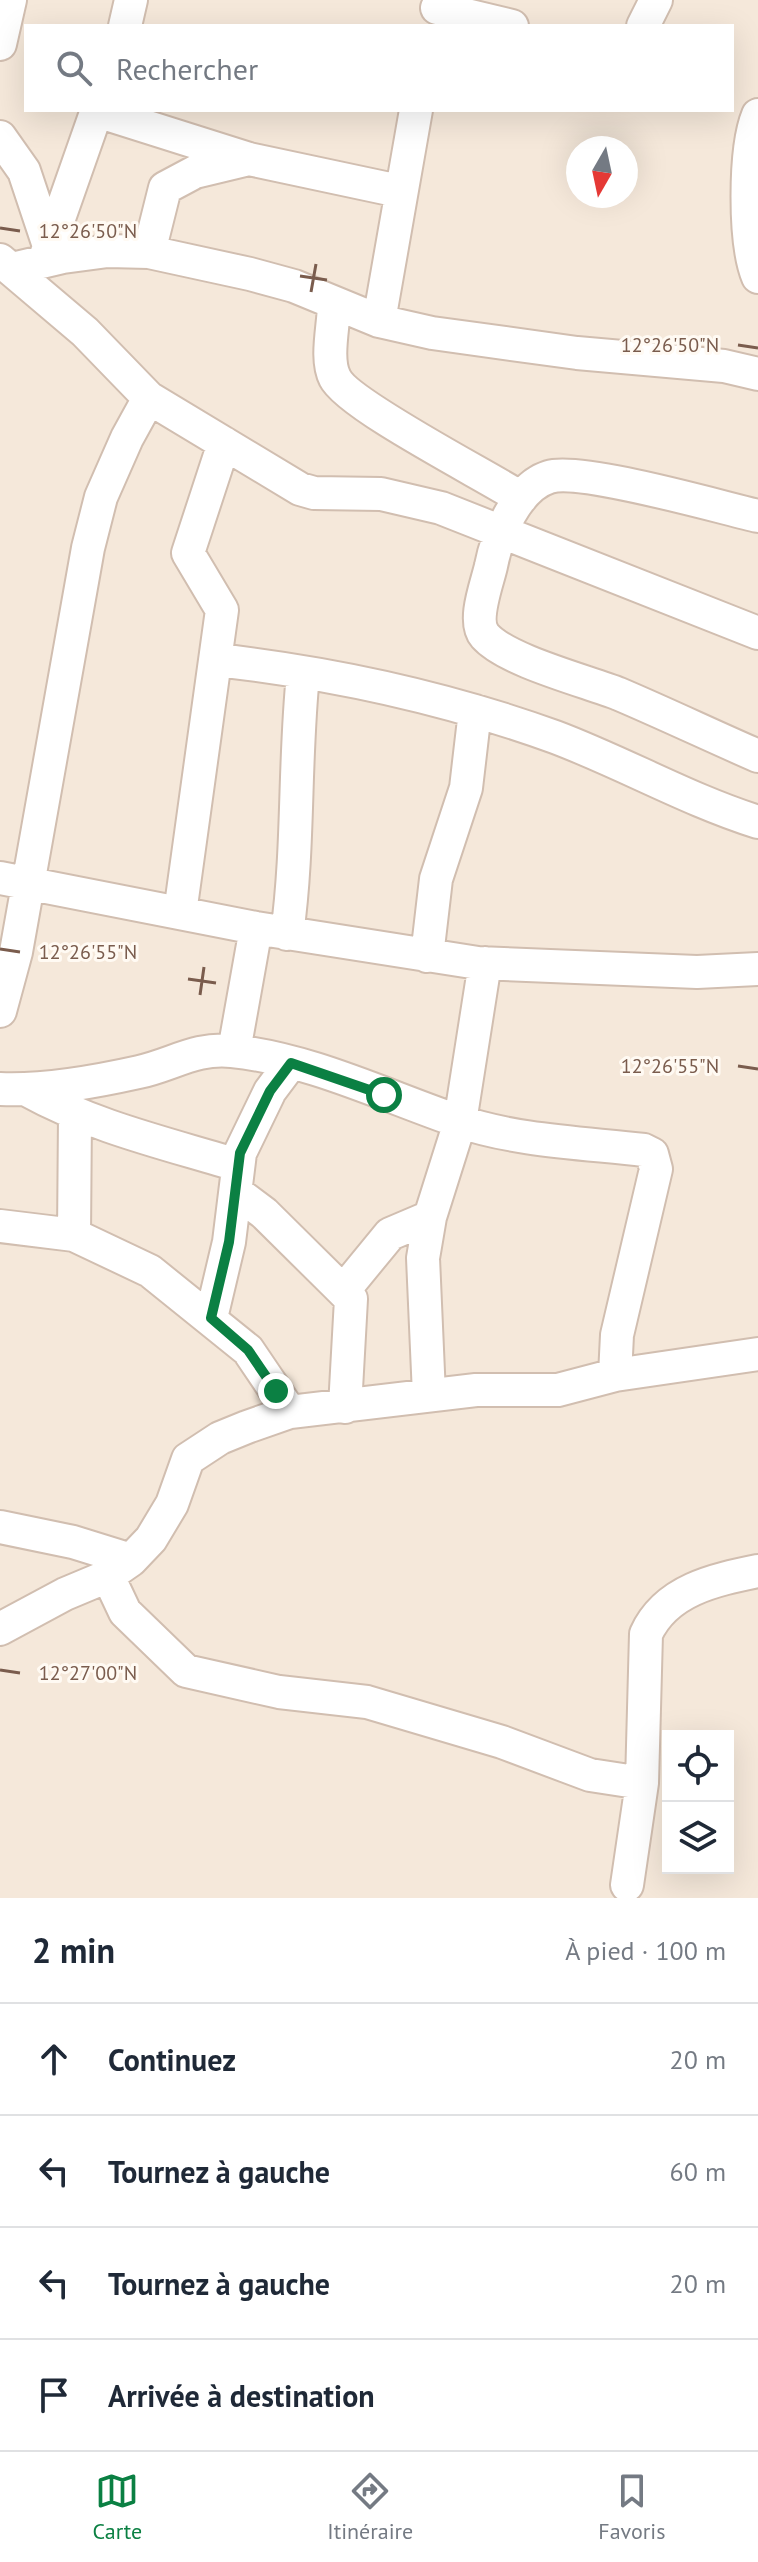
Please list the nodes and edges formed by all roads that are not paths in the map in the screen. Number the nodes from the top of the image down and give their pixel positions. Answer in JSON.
{"nodes":[{"id":1,"x":10,"y":0,"type":"edge"},
{"id":2,"x":131,"y":0,"type":"edge"},
{"id":3,"x":656,"y":0,"type":"edge"},
{"id":4,"x":436,"y":11,"type":"edge"},
{"id":5,"x":125,"y":24,"type":"edge"},
{"id":6,"x":502,"y":24,"type":"edge"},
{"id":7,"x":644,"y":24,"type":"edge"},
{"id":8,"x":0,"y":44,"type":"edge"},
{"id":9,"x":96,"y":112,"type":"edge"},
{"id":10,"x":103,"y":112,"type":"edge"},
{"id":11,"x":416,"y":112,"type":"edge"},
{"id":12,"x":758,"y":116,"type":"edge"},
{"id":13,"x":0,"y":137,"type":"edge"},
{"id":14,"x":249,"y":159,"type":"junction"},
{"id":15,"x":399,"y":191,"type":"junction"},
{"id":16,"x":149,"y":252,"type":"junction"},
{"id":17,"x":47,"y":254,"type":"junction"},
{"id":18,"x":6,"y":265,"type":"edge"},
{"id":19,"x":758,"y":277,"type":"edge"},
{"id":20,"x":334,"y":304,"type":"junction"},
{"id":21,"x":379,"y":321,"type":"junction"},
{"id":22,"x":758,"y":374,"type":"edge"},
{"id":23,"x":149,"y":398,"type":"junction"},
{"id":24,"x":224,"y":443,"type":"junction"},
{"id":25,"x":521,"y":498,"type":"junction"},
{"id":26,"x":758,"y":516,"type":"edge"},
{"id":27,"x":502,"y":533,"type":"junction"},
{"id":28,"x":758,"y":633,"type":"edge"},
{"id":29,"x":217,"y":660,"type":"junction"},
{"id":30,"x":303,"y":675,"type":"junction"},
{"id":31,"x":475,"y":711,"type":"junction"},
{"id":32,"x":758,"y":756,"type":"edge"},
{"id":33,"x":758,"y":822,"type":"edge"},
{"id":34,"x":13,"y":882,"type":"edge"},
{"id":35,"x":180,"y":913,"type":"junction"},
{"id":36,"x":272,"y":931,"type":"junction"},
{"id":37,"x":427,"y":956,"type":"junction"},
{"id":38,"x":485,"y":963,"type":"junction"},
{"id":39,"x":758,"y":969,"type":"edge"},
{"id":40,"x":0,"y":1011,"type":"edge"},
{"id":41,"x":234,"y":1051,"type":"junction"},
{"id":42,"x":291,"y":1063,"type":"junction"},
{"id":43,"x":13,"y":1089,"type":"edge"},
{"id":44,"x":75,"y":1115,"type":"junction"},
{"id":45,"x":460,"y":1122,"type":"junction"},
{"id":46,"x":237,"y":1179,"type":"junction"},
{"id":47,"x":430,"y":1217,"type":"junction"},
{"id":48,"x":0,"y":1226,"type":"edge"},
{"id":49,"x":74,"y":1235,"type":"junction"},
{"id":50,"x":344,"y":1290,"type":"junction"},
{"id":51,"x":211,"y":1318,"type":"junction"},
{"id":52,"x":758,"y":1354,"type":"edge"},
{"id":53,"x":615,"y":1375,"type":"junction"},
{"id":54,"x":429,"y":1395,"type":"junction"},
{"id":55,"x":345,"y":1407,"type":"junction"},
{"id":56,"x":290,"y":1412,"type":"junction"},
{"id":57,"x":0,"y":1527,"type":"edge"},
{"id":58,"x":120,"y":1568,"type":"junction"},
{"id":59,"x":758,"y":1571,"type":"edge"},
{"id":60,"x":0,"y":1629,"type":"edge"},
{"id":61,"x":642,"y":1783,"type":"junction"},
{"id":62,"x":627,"y":1885,"type":"dead end"}],
"edges":[{"from":1,"to":8,"type":"street"},
{"from":2,"to":5,"type":"street"},
{"from":3,"to":7,"type":"street"},
{"from":4,"to":6,"type":"street"},
{"from":9,"to":17,"type":"street"},
{"from":10,"to":14,"type":"street"},
{"from":11,"to":15,"type":"street"},
{"from":12,"to":19,"type":"street"},
{"from":13,"to":17,"type":"street"},
{"from":14,"to":15,"type":"street"},
{"from":14,"to":16,"type":"street"},
{"from":15,"to":21,"type":"street"},
{"from":16,"to":17,"type":"street"},
{"from":16,"to":20,"type":"street"},
{"from":17,"to":18,"type":"street"},
{"from":18,"to":23,"type":"street"},
{"from":20,"to":21,"type":"street"},
{"from":20,"to":25,"type":"street"},
{"from":21,"to":22,"type":"street"},
{"from":23,"to":24,"type":"street"},
{"from":23,"to":34,"type":"street"},
{"from":24,"to":27,"type":"street"},
{"from":24,"to":29,"type":"street"},
{"from":25,"to":26,"type":"street"},
{"from":25,"to":27,"type":"street"},
{"from":27,"to":28,"type":"street"},
{"from":27,"to":32,"type":"street"},
{"from":29,"to":30,"type":"street"},
{"from":29,"to":35,"type":"street"},
{"from":30,"to":31,"type":"street"},
{"from":30,"to":36,"type":"street"},
{"from":31,"to":33,"type":"street"},
{"from":31,"to":37,"type":"street"},
{"from":34,"to":35,"type":"street"},
{"from":34,"to":40,"type":"street"},
{"from":35,"to":36,"type":"street"},
{"from":36,"to":37,"type":"street"},
{"from":36,"to":41,"type":"street"},
{"from":37,"to":38,"type":"street"},
{"from":38,"to":39,"type":"street"},
{"from":38,"to":45,"type":"street"},
{"from":41,"to":42,"type":"street"},
{"from":41,"to":43,"type":"street"},
{"from":42,"to":45,"type":"street"},
{"from":42,"to":46,"type":"street"},
{"from":43,"to":44,"type":"street"},
{"from":44,"to":46,"type":"street"},
{"from":44,"to":49,"type":"street"},
{"from":45,"to":47,"type":"street"},
{"from":45,"to":53,"type":"street"},
{"from":46,"to":50,"type":"street"},
{"from":46,"to":51,"type":"street"},
{"from":47,"to":50,"type":"street"},
{"from":47,"to":54,"type":"street"},
{"from":48,"to":49,"type":"street"},
{"from":49,"to":51,"type":"street"},
{"from":50,"to":55,"type":"street"},
{"from":51,"to":56,"type":"street"},
{"from":52,"to":53,"type":"street"},
{"from":53,"to":54,"type":"street"},
{"from":54,"to":55,"type":"street"},
{"from":55,"to":56,"type":"street"},
{"from":56,"to":58,"type":"street"},
{"from":57,"to":58,"type":"street"},
{"from":58,"to":60,"type":"street"},
{"from":58,"to":61,"type":"street"},
{"from":59,"to":61,"type":"street"},
{"from":61,"to":62,"type":"street"}]}
